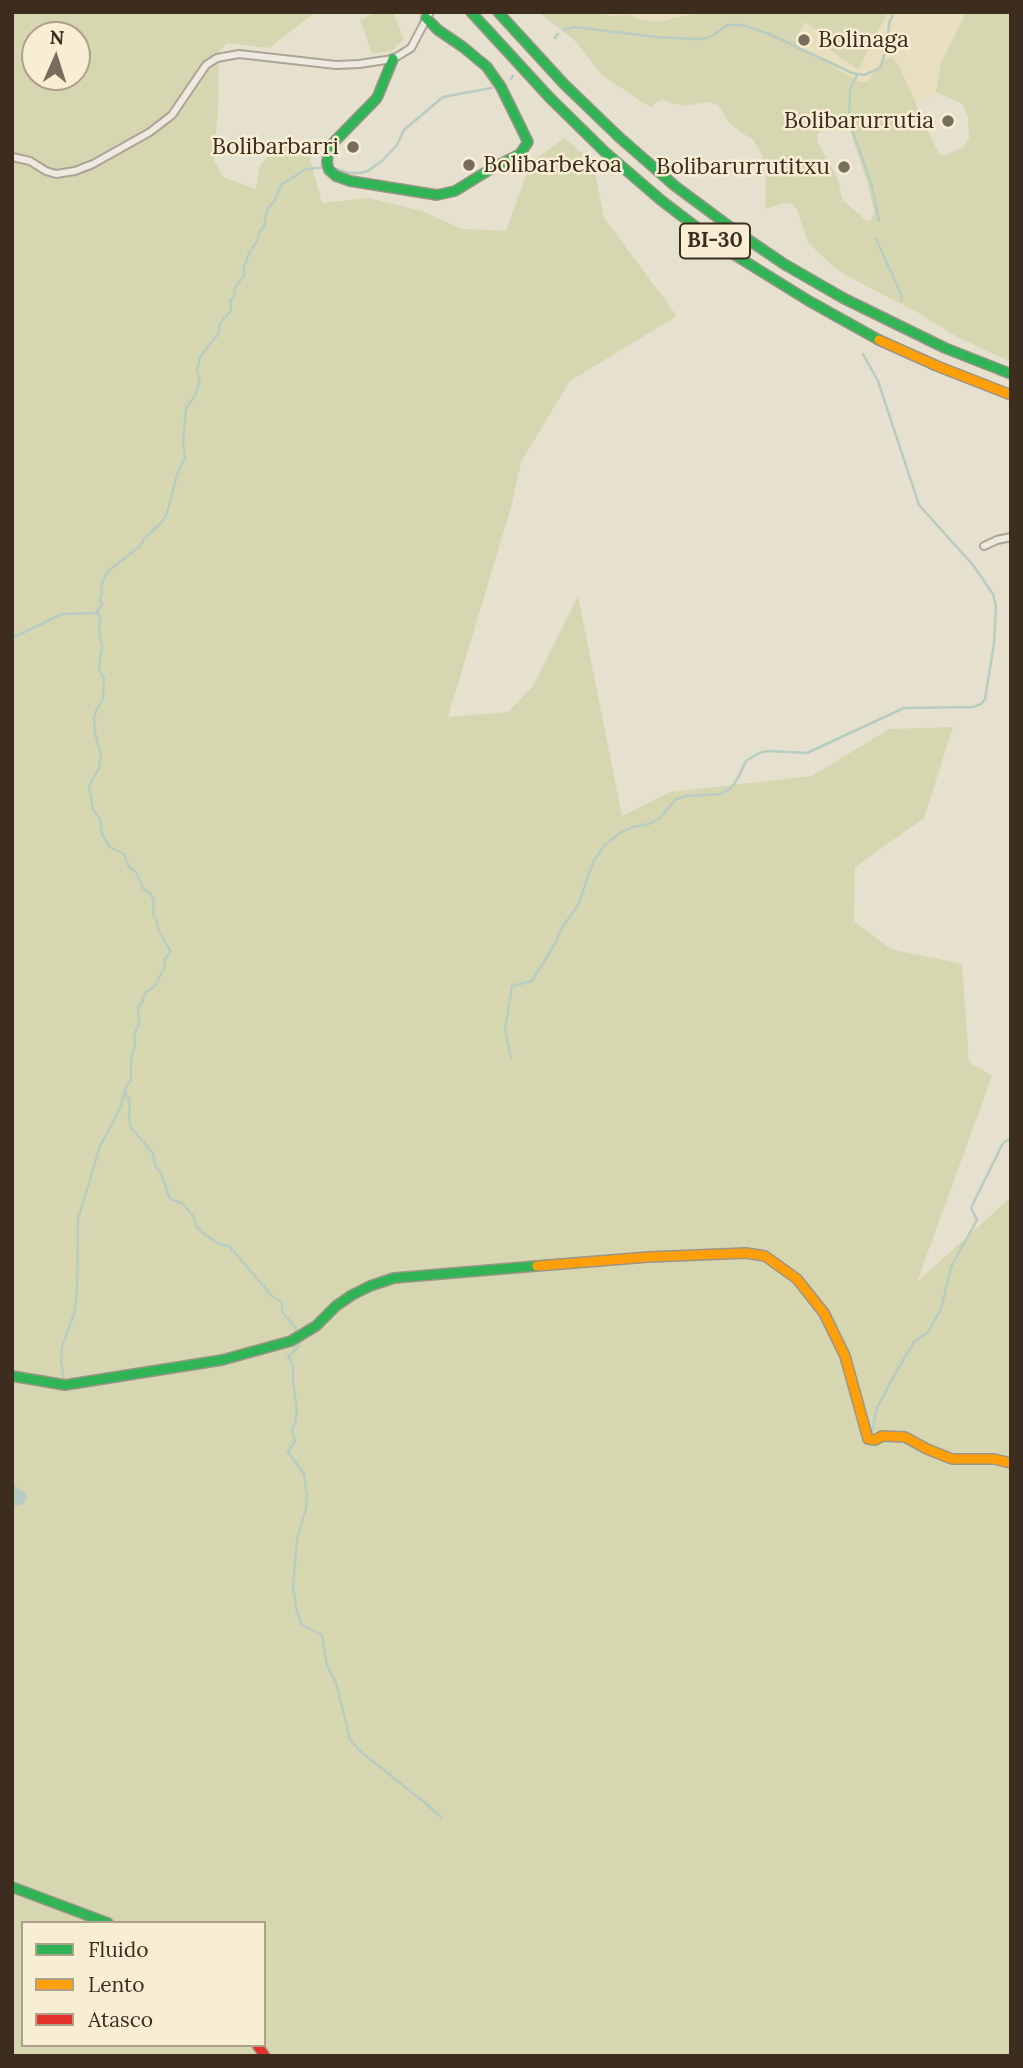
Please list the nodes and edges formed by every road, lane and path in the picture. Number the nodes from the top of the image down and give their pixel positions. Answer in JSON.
{"nodes":[{"id":1,"x":471,"y":12,"type":"edge"},
{"id":2,"x":498,"y":12,"type":"edge"},
{"id":3,"x":428,"y":15,"type":"edge"},
{"id":4,"x":393,"y":59,"type":"junction"},
{"id":5,"x":12,"y":157,"type":"edge"},
{"id":6,"x":1011,"y":374,"type":"edge"},
{"id":7,"x":1011,"y":395,"type":"edge"},
{"id":8,"x":1011,"y":537,"type":"edge"},
{"id":9,"x":984,"y":546,"type":"dead end"},
{"id":10,"x":12,"y":1376,"type":"edge"},
{"id":11,"x":1011,"y":1463,"type":"edge"},
{"id":12,"x":12,"y":1887,"type":"edge"},
{"id":13,"x":103,"y":1921,"type":"edge"}],
"edges":[{"from":1,"to":7,"type":"main road","number":"BI-30"},
{"from":2,"to":6,"type":"main road","number":"BI-30"},
{"from":3,"to":4,"type":"street"},
{"from":3,"to":4,"type":"main road"},
{"from":4,"to":5,"type":"street"},
{"from":8,"to":9,"type":"street"},
{"from":10,"to":11,"type":"main road"},
{"from":12,"to":13,"type":"main road"}]}
